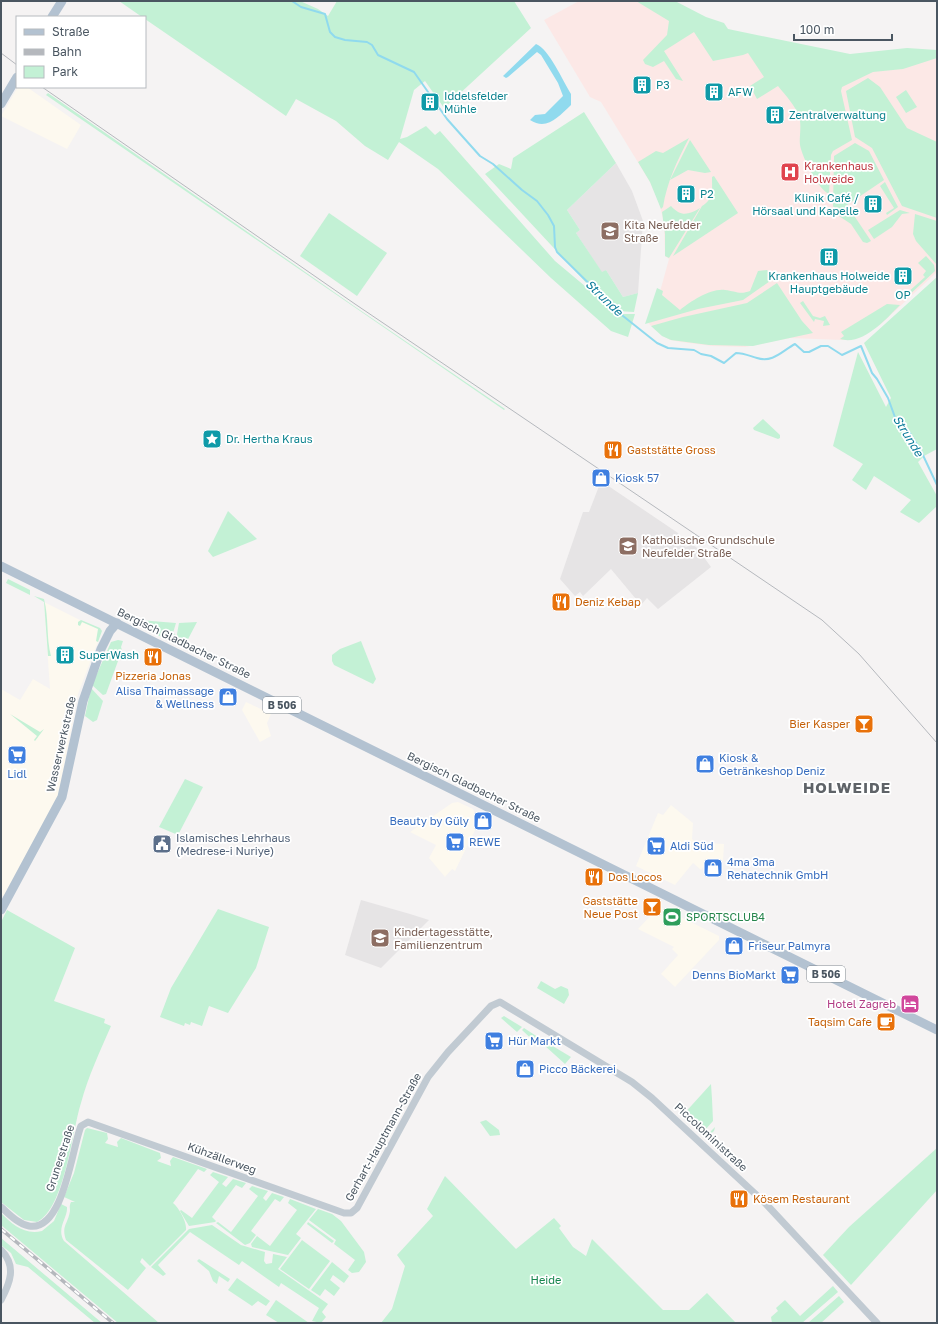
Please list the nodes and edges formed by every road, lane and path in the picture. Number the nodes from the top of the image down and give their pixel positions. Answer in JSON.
{"nodes":[{"id":1,"x":62,"y":1,"type":"edge"},
{"id":2,"x":53,"y":16,"type":"edge"},
{"id":3,"x":16,"y":79,"type":"edge"},
{"id":4,"x":1,"y":104,"type":"edge"},
{"id":5,"x":1,"y":566,"type":"edge"},
{"id":6,"x":118,"y":623,"type":"junction"},
{"id":7,"x":1,"y":910,"type":"edge"},
{"id":8,"x":500,"y":1002,"type":"joint"},
{"id":9,"x":937,"y":1030,"type":"edge"},
{"id":10,"x":88,"y":1122,"type":"joint"},
{"id":11,"x":1,"y":1207,"type":"edge"},
{"id":12,"x":349,"y":1214,"type":"joint"},
{"id":13,"x":1,"y":1250,"type":"edge"},
{"id":14,"x":1,"y":1300,"type":"edge"},
{"id":15,"x":877,"y":1323,"type":"edge"}],
"edges":[{"from":1,"to":2,"type":"main road"},
{"from":3,"to":4,"type":"main road"},
{"from":5,"to":6,"type":"main road","name":"Bergisch Gladbacher Straße","number":"B 506"},
{"from":6,"to":7,"type":"main road","name":"Wasserwerkstraße"},
{"from":6,"to":9,"type":"main road","name":"Bergisch Gladbacher Straße","number":"B 506"},
{"from":8,"to":12,"type":"street","name":"Gerhart-Hauptmann-Straße"},
{"from":8,"to":15,"type":"street","name":"Piccoloministraße"},
{"from":10,"to":11,"type":"street","name":"Grunerstraße"},
{"from":10,"to":12,"type":"street","name":"Kühzällerweg"},
{"from":13,"to":14,"type":"street"}]}
